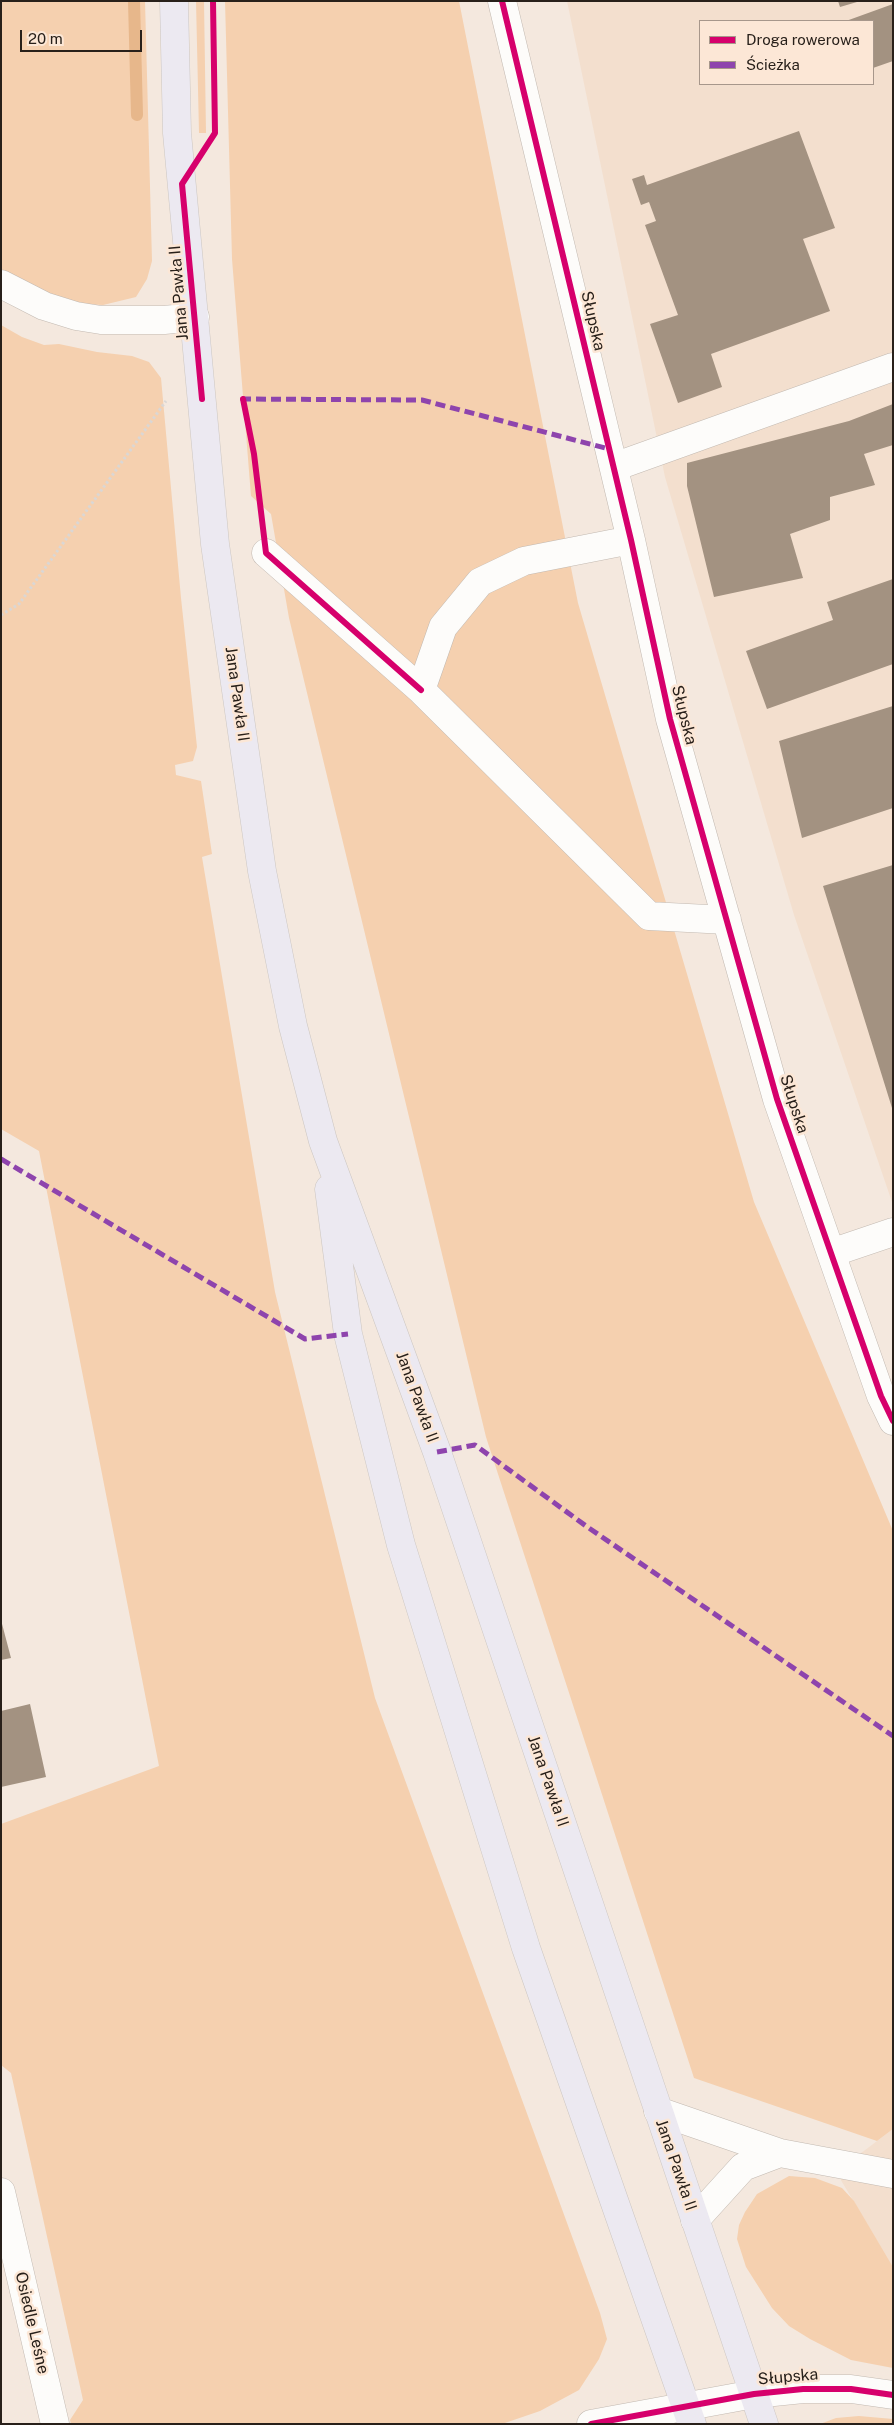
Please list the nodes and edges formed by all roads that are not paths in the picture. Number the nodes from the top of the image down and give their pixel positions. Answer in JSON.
{"nodes":[{"id":1,"x":174,"y":1,"type":"edge"},
{"id":2,"x":502,"y":1,"type":"edge"},
{"id":3,"x":1,"y":284,"type":"edge"},
{"id":4,"x":196,"y":317,"type":"junction"},
{"id":5,"x":893,"y":367,"type":"edge"},
{"id":6,"x":614,"y":467,"type":"junction"},
{"id":7,"x":632,"y":540,"type":"junction"},
{"id":8,"x":266,"y":553,"type":"dead end"},
{"id":9,"x":422,"y":690,"type":"junction"},
{"id":10,"x":726,"y":920,"type":"junction"},
{"id":11,"x":323,"y":1141,"type":"junction"},
{"id":12,"x":893,"y":1232,"type":"edge"},
{"id":13,"x":831,"y":1253,"type":"junction"},
{"id":14,"x":893,"y":1421,"type":"edge"},
{"id":15,"x":658,"y":2111,"type":"junction"},
{"id":16,"x":780,"y":2153,"type":"junction"},
{"id":17,"x":893,"y":2174,"type":"edge"},
{"id":18,"x":1,"y":2192,"type":"edge"},
{"id":19,"x":695,"y":2220,"type":"junction"},
{"id":20,"x":754,"y":2394,"type":"junction"},
{"id":21,"x":893,"y":2395,"type":"edge"},
{"id":22,"x":689,"y":2416,"type":"edge"},
{"id":23,"x":55,"y":2424,"type":"edge"},
{"id":24,"x":592,"y":2424,"type":"edge"},
{"id":25,"x":764,"y":2424,"type":"edge"}],
"edges":[{"from":1,"to":4,"type":"main road","name":"Jana Pawła II"},
{"from":2,"to":6,"type":"street","name":"Słupska"},
{"from":3,"to":4,"type":"street"},
{"from":4,"to":11,"type":"main road","name":"Jana Pawła II"},
{"from":5,"to":6,"type":"street"},
{"from":6,"to":7,"type":"street","name":"Słupska"},
{"from":7,"to":9,"type":"street"},
{"from":7,"to":10,"type":"street","name":"Słupska"},
{"from":8,"to":9,"type":"street"},
{"from":9,"to":10,"type":"street"},
{"from":10,"to":13,"type":"street","name":"Słupska"},
{"from":11,"to":15,"type":"main road","name":"Jana Pawła II"},
{"from":11,"to":22,"type":"main road","name":"Jana Pawła II"},
{"from":12,"to":13,"type":"street"},
{"from":13,"to":14,"type":"street","name":"Słupska"},
{"from":15,"to":16,"type":"street"},
{"from":15,"to":19,"type":"main road","name":"Jana Pawła II"},
{"from":16,"to":17,"type":"street"},
{"from":16,"to":19,"type":"street"},
{"from":18,"to":23,"type":"street","name":"Osiedle Leśne"},
{"from":19,"to":20,"type":"main road","name":"Jana Pawła II"},
{"from":20,"to":21,"type":"street","name":"Słupska"},
{"from":20,"to":22,"type":"street","name":"Słupska"},
{"from":20,"to":25,"type":"main road","name":"Jana Pawła II"},
{"from":22,"to":24,"type":"street","name":"Słupska"}]}
